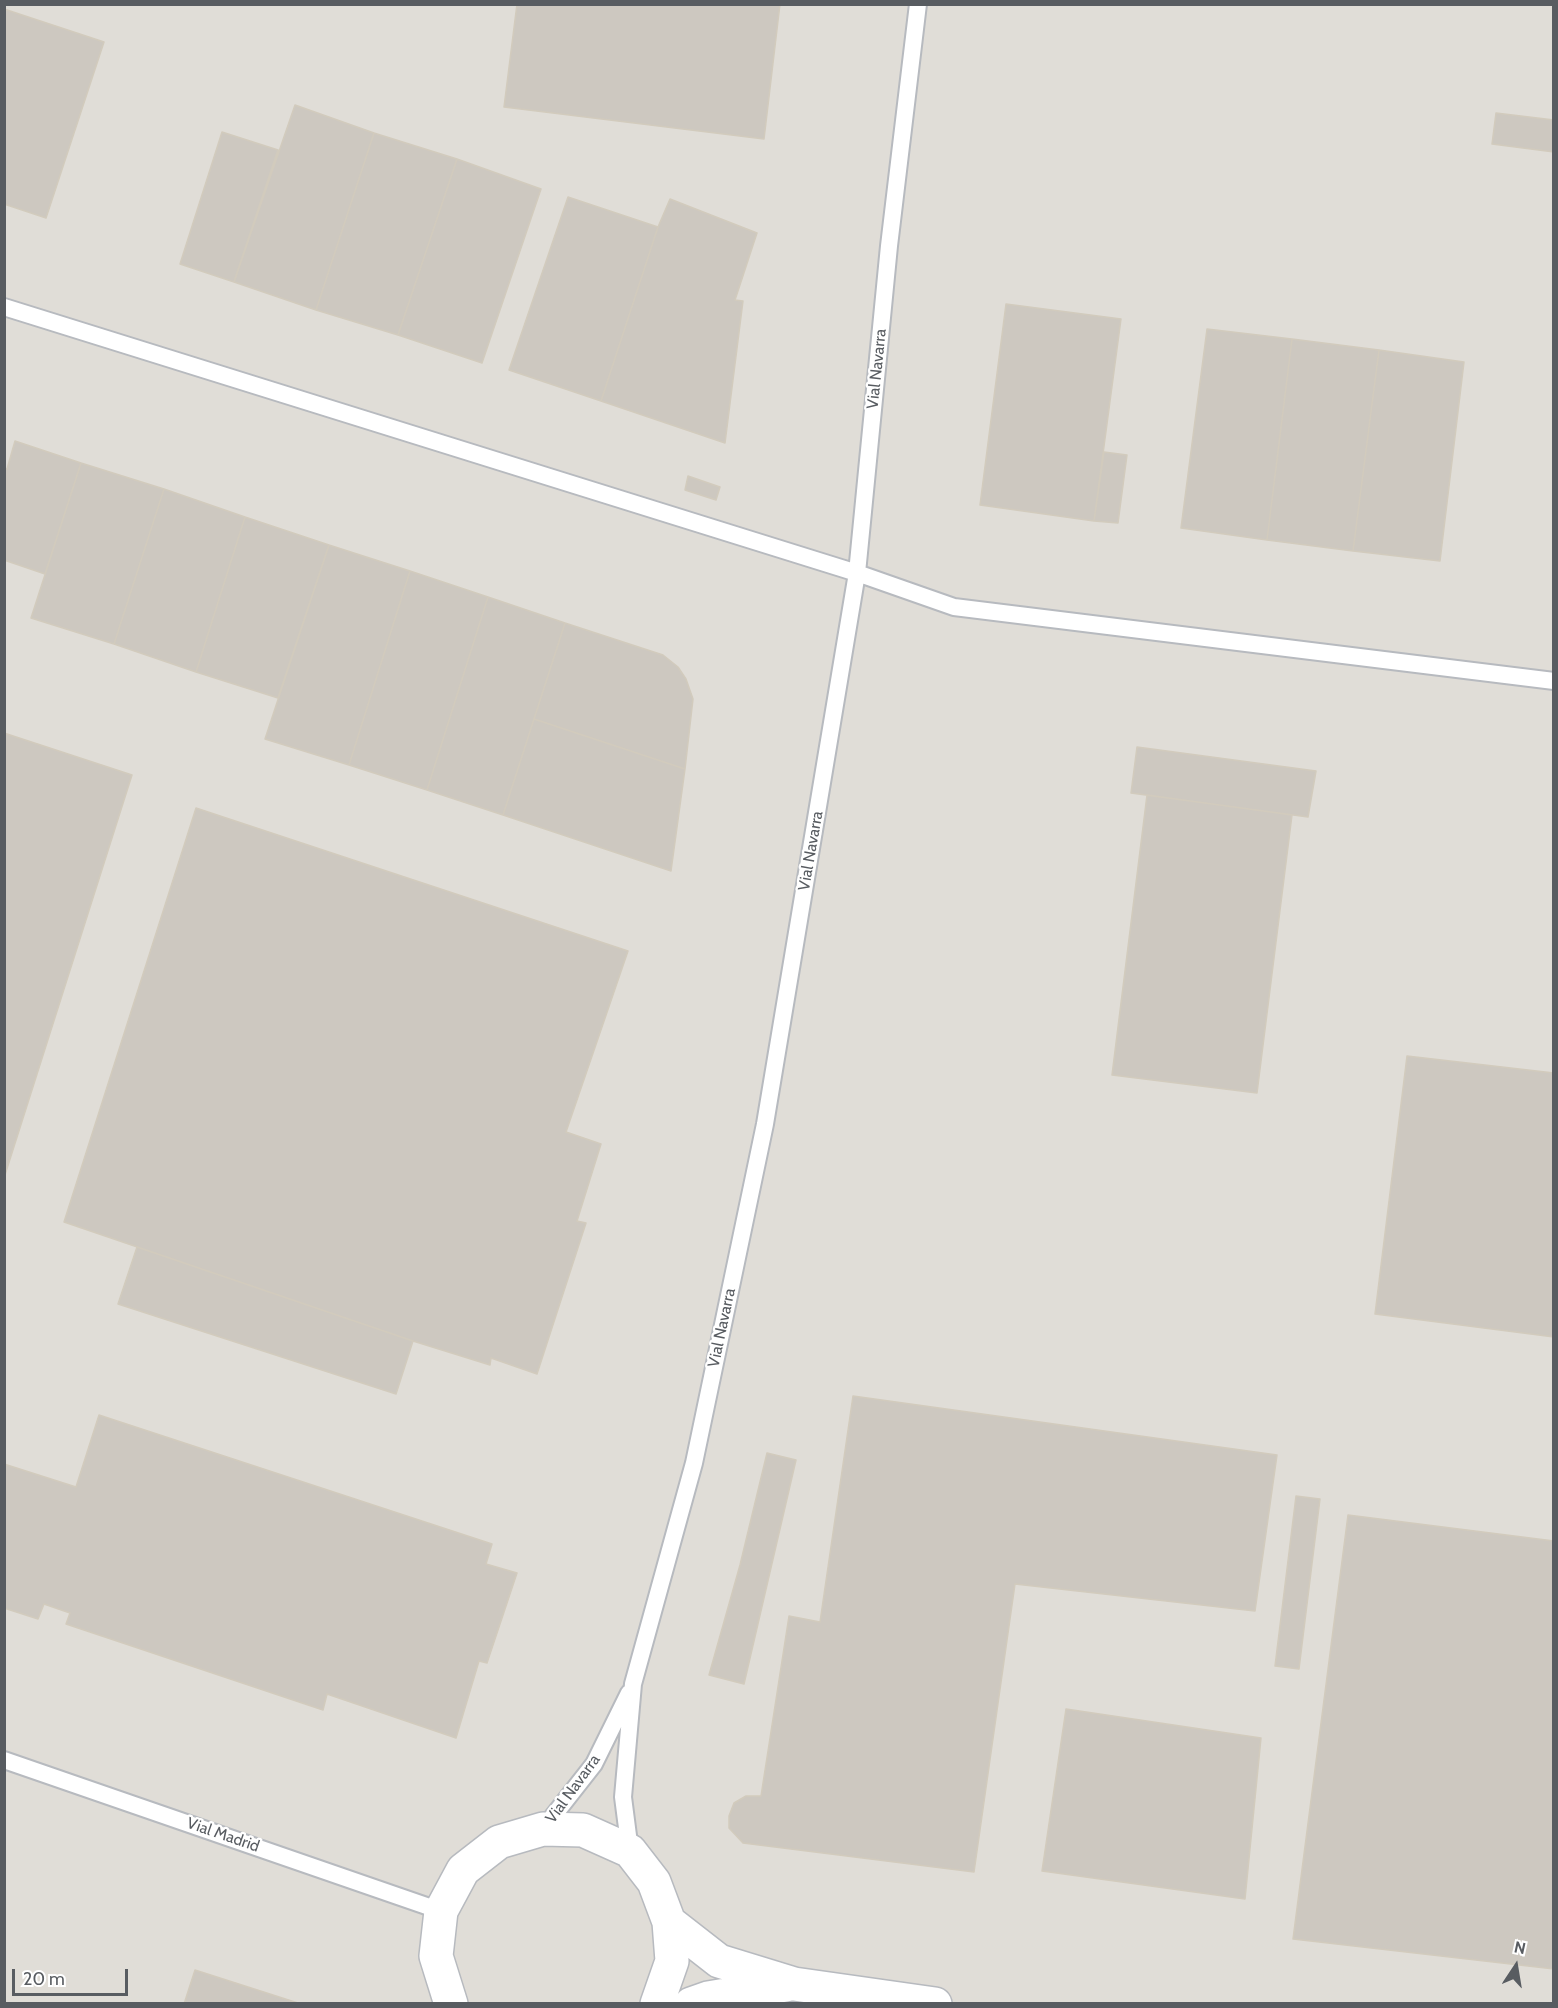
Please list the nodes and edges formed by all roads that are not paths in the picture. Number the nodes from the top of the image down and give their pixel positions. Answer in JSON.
{"nodes":[{"id":1,"x":918,"y":4,"type":"edge"},
{"id":2,"x":4,"y":307,"type":"edge"},
{"id":3,"x":857,"y":573,"type":"junction"},
{"id":4,"x":1554,"y":681,"type":"edge"},
{"id":5,"x":633,"y":1684,"type":"junction"},
{"id":6,"x":4,"y":1760,"type":"edge"},
{"id":7,"x":543,"y":1829,"type":"junction"},
{"id":8,"x":630,"y":1851,"type":"junction"},
{"id":9,"x":441,"y":1911,"type":"junction"},
{"id":10,"x":669,"y":1922,"type":"junction"},
{"id":11,"x":794,"y":1984,"type":"junction"},
{"id":12,"x":451,"y":2004,"type":"edge"},
{"id":13,"x":657,"y":2004,"type":"edge"},
{"id":14,"x":691,"y":2004,"type":"edge"},
{"id":15,"x":935,"y":2004,"type":"edge"}],
"edges":[{"from":1,"to":3,"type":"lane","name":"Vial Navarra"},
{"from":2,"to":3,"type":"lane"},
{"from":3,"to":4,"type":"lane"},
{"from":3,"to":5,"type":"lane","name":"Vial Navarra"},
{"from":5,"to":7,"type":"lane","name":"Vial Navarra"},
{"from":5,"to":8,"type":"lane","name":"Vial Navarra"},
{"from":6,"to":9,"type":"lane","name":"Vial Madrid"},
{"from":7,"to":8,"type":"street"},
{"from":7,"to":9,"type":"street"},
{"from":8,"to":10,"type":"street"},
{"from":9,"to":12,"type":"street"},
{"from":10,"to":11,"type":"street"},
{"from":10,"to":13,"type":"street"},
{"from":11,"to":14,"type":"street"},
{"from":11,"to":15,"type":"street"}]}
